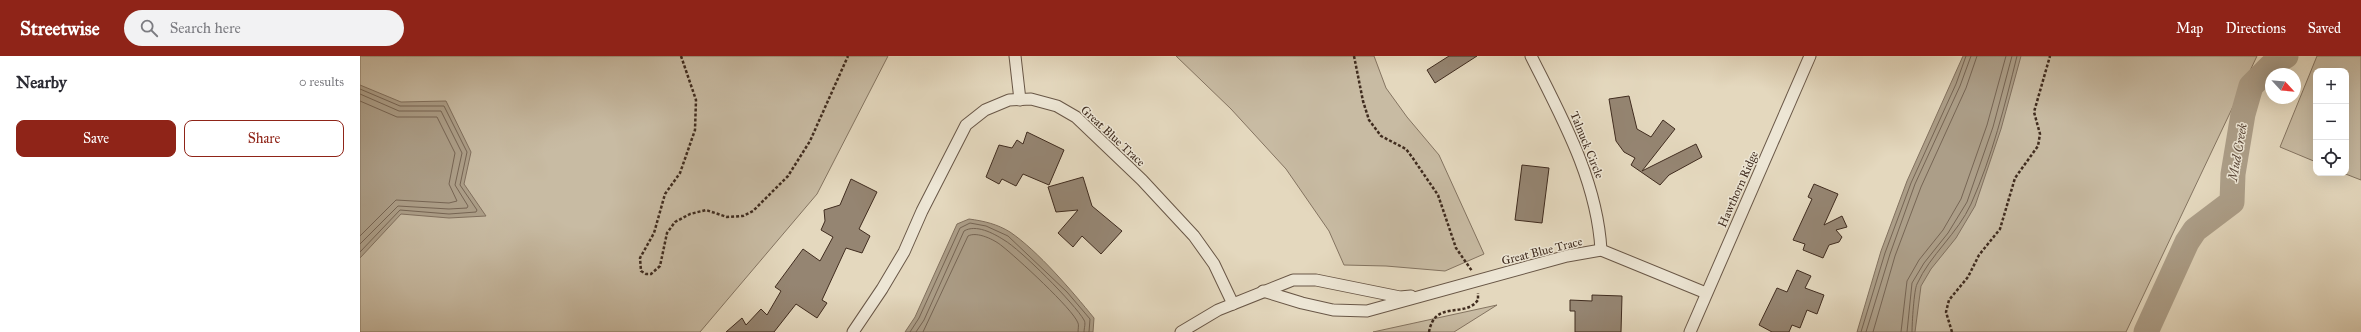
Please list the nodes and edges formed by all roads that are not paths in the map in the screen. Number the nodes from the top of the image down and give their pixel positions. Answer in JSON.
{"nodes":[{"id":1,"x":1015,"y":56,"type":"edge"},
{"id":2,"x":1531,"y":56,"type":"edge"},
{"id":3,"x":1810,"y":56,"type":"edge"},
{"id":4,"x":1020,"y":100,"type":"junction"},
{"id":5,"x":1601,"y":250,"type":"junction"},
{"id":6,"x":1263,"y":290,"type":"junction"},
{"id":7,"x":1706,"y":293,"type":"junction"},
{"id":8,"x":1427,"y":295,"type":"junction"},
{"id":9,"x":1233,"y":304,"type":"junction"},
{"id":10,"x":852,"y":332,"type":"edge"},
{"id":11,"x":1181,"y":332,"type":"edge"},
{"id":12,"x":1690,"y":332,"type":"edge"}],
"edges":[{"from":1,"to":4,"type":"street"},
{"from":2,"to":5,"type":"street","name":"Talnuck Circle"},
{"from":3,"to":7,"type":"street","name":"Hawthorn Ridge"},
{"from":4,"to":9,"type":"street","name":"Great Blue Trace"},
{"from":4,"to":10,"type":"street","name":"Great Blue Trace"},
{"from":5,"to":7,"type":"street","name":"Great Blue Trace"},
{"from":5,"to":8,"type":"street","name":"Great Blue Trace"},
{"from":6,"to":8,"type":"street","name":"Great Blue Trace"},
{"from":6,"to":8,"type":"street","name":"Great Blue Trace"},
{"from":6,"to":9,"type":"street","name":"Great Blue Trace"},
{"from":7,"to":12,"type":"street","name":"Hawthorn Ridge"},
{"from":9,"to":11,"type":"street","name":"Great Blue Trace"}]}
